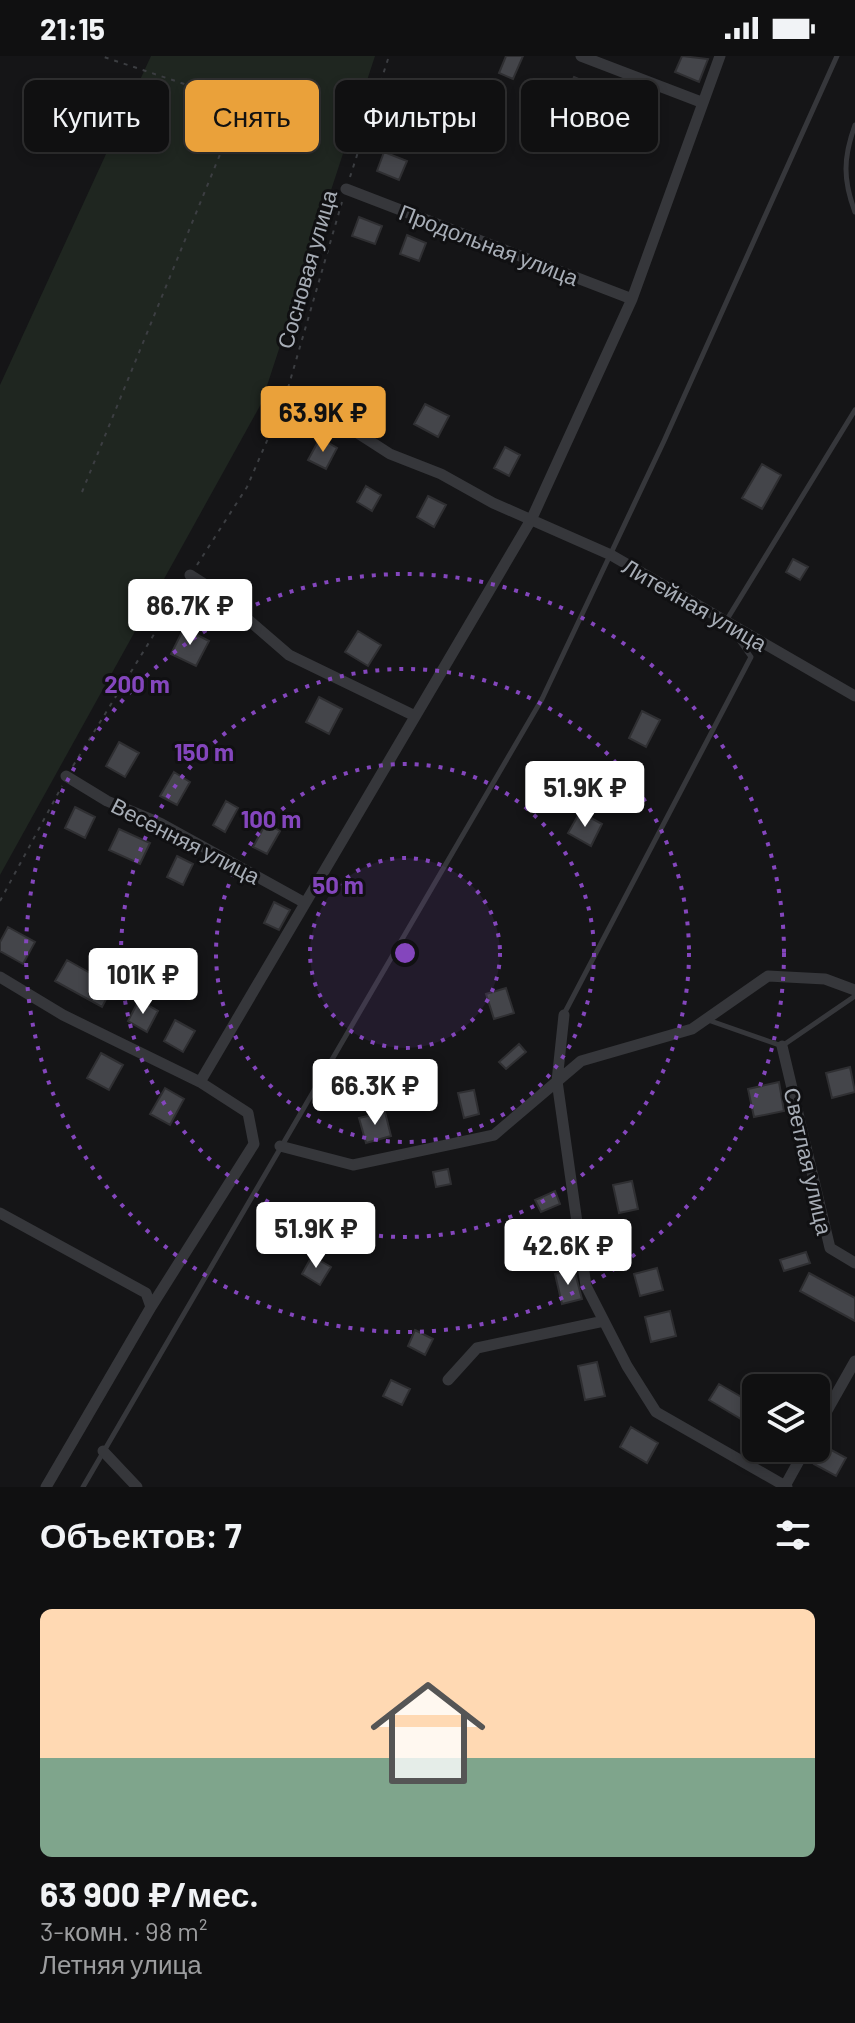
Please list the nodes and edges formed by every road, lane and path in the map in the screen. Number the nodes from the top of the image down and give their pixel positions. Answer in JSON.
{"nodes":[{"id":1,"x":101,"y":56,"type":"edge"},
{"id":2,"x":389,"y":56,"type":"edge"},
{"id":3,"x":581,"y":56,"type":"edge"},
{"id":4,"x":720,"y":56,"type":"edge"},
{"id":5,"x":837,"y":56,"type":"edge"},
{"id":6,"x":701,"y":102,"type":"junction"},
{"id":7,"x":855,"y":125,"type":"edge"},
{"id":8,"x":346,"y":189,"type":"junction"},
{"id":9,"x":855,"y":212,"type":"edge"},
{"id":10,"x":632,"y":299,"type":"junction"},
{"id":11,"x":284,"y":401,"type":"junction"},
{"id":12,"x":855,"y":410,"type":"edge"},
{"id":13,"x":82,"y":492,"type":"dead end"},
{"id":14,"x":532,"y":518,"type":"junction"},
{"id":15,"x":611,"y":555,"type":"junction"},
{"id":16,"x":190,"y":575,"type":"junction"},
{"id":17,"x":726,"y":621,"type":"junction"},
{"id":18,"x":855,"y":696,"type":"edge"},
{"id":19,"x":413,"y":715,"type":"junction"},
{"id":20,"x":66,"y":776,"type":"junction"},
{"id":21,"x":0,"y":901,"type":"edge"},
{"id":22,"x":305,"y":903,"type":"junction"},
{"id":23,"x":0,"y":977,"type":"edge"},
{"id":24,"x":855,"y":993,"type":"edge"},
{"id":25,"x":564,"y":1015,"type":"joint"},
{"id":26,"x":706,"y":1019,"type":"junction"},
{"id":27,"x":782,"y":1046,"type":"junction"},
{"id":28,"x":557,"y":1081,"type":"junction"},
{"id":29,"x":200,"y":1082,"type":"junction"},
{"id":30,"x":280,"y":1146,"type":"junction"},
{"id":31,"x":0,"y":1213,"type":"edge"},
{"id":32,"x":855,"y":1263,"type":"edge"},
{"id":33,"x":151,"y":1307,"type":"junction"},
{"id":34,"x":604,"y":1321,"type":"junction"},
{"id":35,"x":855,"y":1361,"type":"edge"},
{"id":36,"x":448,"y":1380,"type":"dead end"},
{"id":37,"x":830,"y":1405,"type":"edge"},
{"id":38,"x":103,"y":1451,"type":"junction"},
{"id":39,"x":799,"y":1462,"type":"edge"},
{"id":40,"x":786,"y":1486,"type":"edge"},
{"id":41,"x":46,"y":1487,"type":"edge"},
{"id":42,"x":83,"y":1487,"type":"edge"},
{"id":43,"x":137,"y":1487,"type":"edge"}],
"edges":[{"from":1,"to":13,"type":"path"},
{"from":2,"to":8,"type":"path","name":"Сосновая улица"},
{"from":3,"to":6,"type":"street"},
{"from":4,"to":6,"type":"street"},
{"from":5,"to":15,"type":"lane"},
{"from":6,"to":10,"type":"street"},
{"from":7,"to":9,"type":"lane"},
{"from":8,"to":10,"type":"street","name":"Продольная улица"},
{"from":8,"to":11,"type":"path","name":"Сосновая улица"},
{"from":10,"to":14,"type":"street"},
{"from":11,"to":14,"type":"street","name":"Литейная улица"},
{"from":11,"to":16,"type":"path","name":"Сосновая улица"},
{"from":12,"to":17,"type":"lane"},
{"from":14,"to":15,"type":"street","name":"Литейная улица"},
{"from":14,"to":19,"type":"street"},
{"from":15,"to":17,"type":"street","name":"Литейная улица"},
{"from":15,"to":30,"type":"lane"},
{"from":16,"to":19,"type":"street"},
{"from":16,"to":20,"type":"path","name":"Сосновая улица"},
{"from":17,"to":18,"type":"street","name":"Литейная улица"},
{"from":17,"to":25,"type":"lane"},
{"from":19,"to":22,"type":"street"},
{"from":20,"to":21,"type":"path","name":"Сосновая улица"},
{"from":20,"to":22,"type":"street","name":"Весенняя улица"},
{"from":22,"to":29,"type":"street"},
{"from":23,"to":29,"type":"street"},
{"from":24,"to":26,"type":"street"},
{"from":24,"to":27,"type":"lane"},
{"from":25,"to":28,"type":"street"},
{"from":26,"to":27,"type":"lane"},
{"from":26,"to":28,"type":"street"},
{"from":27,"to":32,"type":"street","name":"Светлая улица"},
{"from":28,"to":30,"type":"street"},
{"from":28,"to":34,"type":"street"},
{"from":29,"to":33,"type":"street"},
{"from":30,"to":38,"type":"lane"},
{"from":31,"to":33,"type":"street"},
{"from":33,"to":41,"type":"street"},
{"from":34,"to":36,"type":"street"},
{"from":34,"to":40,"type":"street"},
{"from":35,"to":37,"type":"street"},
{"from":38,"to":42,"type":"lane"},
{"from":38,"to":43,"type":"street"},
{"from":39,"to":40,"type":"street"}]}
